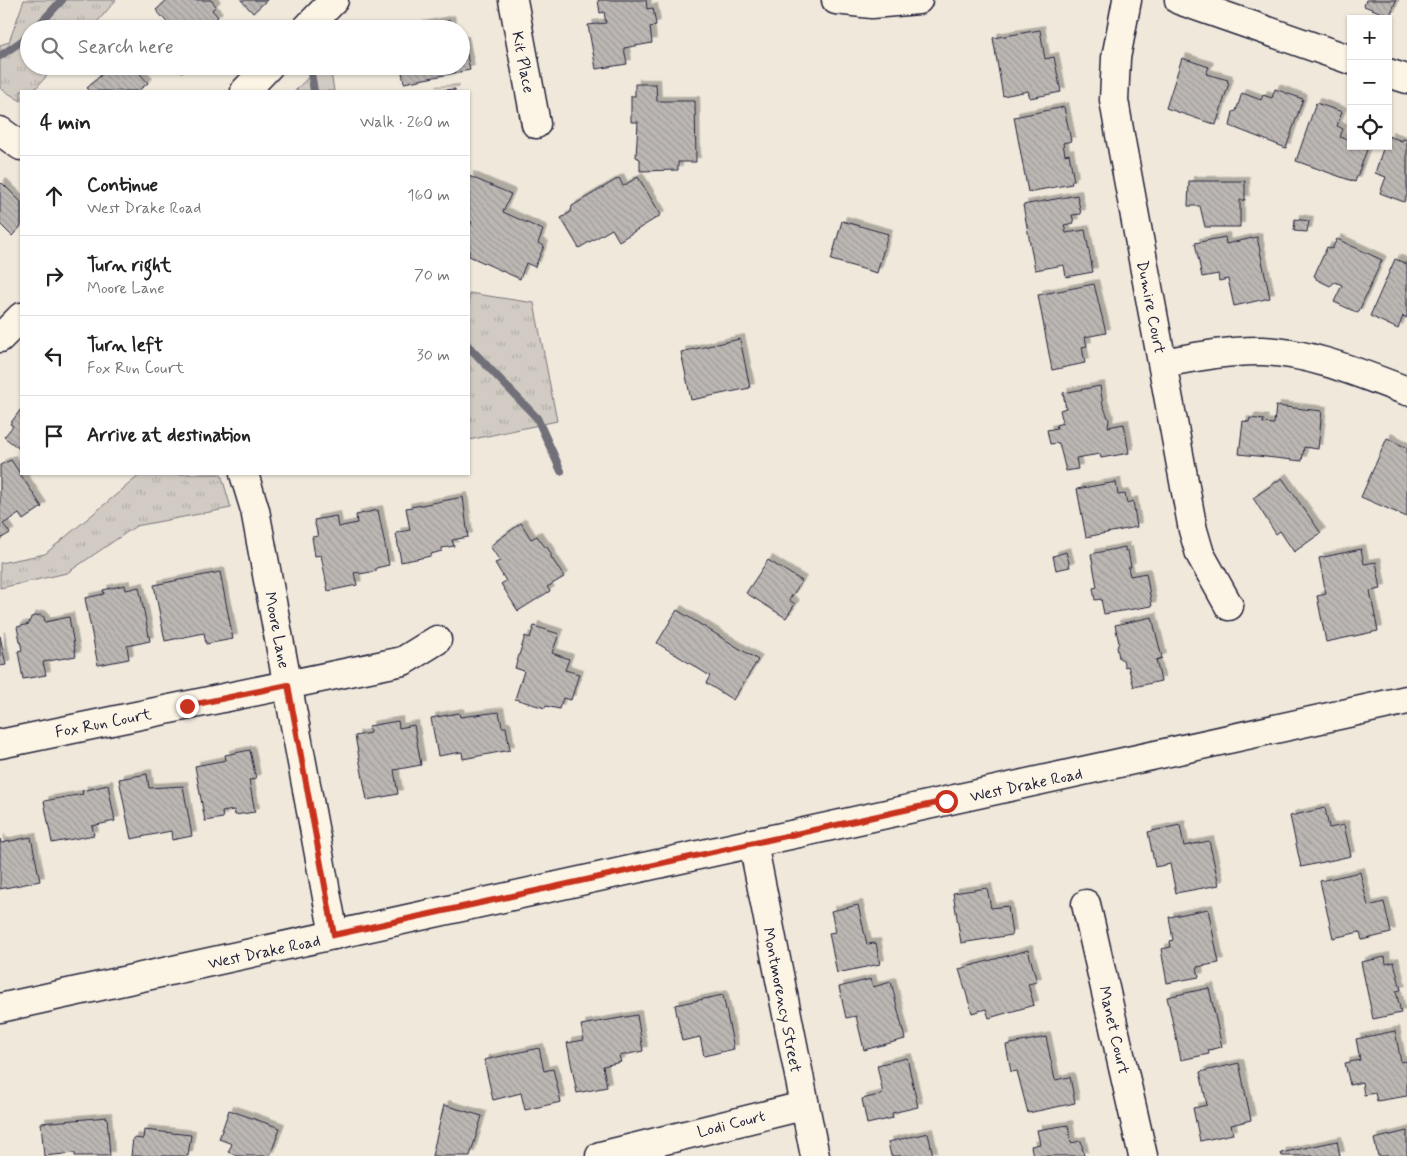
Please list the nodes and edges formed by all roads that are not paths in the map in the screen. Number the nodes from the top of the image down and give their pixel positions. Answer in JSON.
{"nodes":[{"id":1,"x":334,"y":0,"type":"edge"},
{"id":2,"x":513,"y":0,"type":"edge"},
{"id":3,"x":836,"y":0,"type":"edge"},
{"id":4,"x":918,"y":0,"type":"edge"},
{"id":5,"x":1127,"y":0,"type":"edge"},
{"id":6,"x":1179,"y":0,"type":"edge"},
{"id":7,"x":315,"y":20,"type":"edge"},
{"id":8,"x":1347,"y":59,"type":"edge"},
{"id":9,"x":1392,"y":74,"type":"edge"},
{"id":10,"x":260,"y":75,"type":"edge"},
{"id":11,"x":1407,"y":79,"type":"edge"},
{"id":12,"x":246,"y":90,"type":"edge"},
{"id":13,"x":536,"y":124,"type":"dead end"},
{"id":14,"x":0,"y":130,"type":"edge"},
{"id":15,"x":20,"y":145,"type":"edge"},
{"id":16,"x":20,"y":318,"type":"edge"},
{"id":17,"x":0,"y":338,"type":"edge"},
{"id":18,"x":1163,"y":363,"type":"junction"},
{"id":19,"x":1407,"y":391,"type":"edge"},
{"id":20,"x":244,"y":475,"type":"edge"},
{"id":21,"x":1229,"y":606,"type":"dead end"},
{"id":22,"x":437,"y":640,"type":"dead end"},
{"id":23,"x":288,"y":685,"type":"junction"},
{"id":24,"x":1407,"y":700,"type":"edge"},
{"id":25,"x":0,"y":744,"type":"edge"},
{"id":26,"x":753,"y":843,"type":"junction"},
{"id":27,"x":1086,"y":904,"type":"dead end"},
{"id":28,"x":334,"y":935,"type":"junction"},
{"id":29,"x":0,"y":1008,"type":"edge"},
{"id":30,"x":803,"y":1106,"type":"junction"},
{"id":31,"x":600,"y":1156,"type":"edge"},
{"id":32,"x":815,"y":1156,"type":"edge"},
{"id":33,"x":1143,"y":1156,"type":"edge"}],
"edges":[{"from":1,"to":7,"type":"street"},
{"from":2,"to":13,"type":"street","name":"Kit Place"},
{"from":3,"to":4,"type":"street"},
{"from":5,"to":18,"type":"street","name":"Dumire Court"},
{"from":6,"to":8,"type":"street"},
{"from":9,"to":11,"type":"street"},
{"from":10,"to":12,"type":"street"},
{"from":14,"to":15,"type":"street"},
{"from":16,"to":17,"type":"street"},
{"from":18,"to":19,"type":"street"},
{"from":18,"to":21,"type":"street","name":"Dumire Court"},
{"from":20,"to":23,"type":"street","name":"Moore Lane"},
{"from":22,"to":23,"type":"street","name":"Fox Run Court"},
{"from":23,"to":25,"type":"street","name":"Fox Run Court"},
{"from":23,"to":28,"type":"street","name":"Moore Lane"},
{"from":24,"to":26,"type":"street","name":"West Drake Road"},
{"from":26,"to":28,"type":"street","name":"West Drake Road"},
{"from":26,"to":30,"type":"street","name":"Montmorency Street"},
{"from":27,"to":33,"type":"street","name":"Manet Court"},
{"from":28,"to":29,"type":"street","name":"West Drake Road"},
{"from":30,"to":31,"type":"street","name":"Lodi Court"},
{"from":30,"to":32,"type":"street","name":"Montmorency Street"}]}
